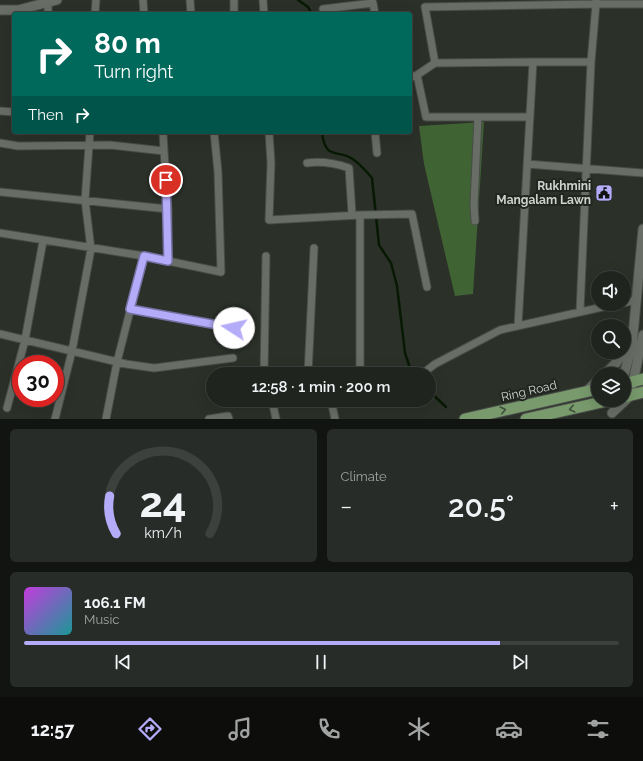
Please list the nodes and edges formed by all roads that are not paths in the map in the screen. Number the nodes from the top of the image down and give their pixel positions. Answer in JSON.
{"nodes":[{"id":1,"x":96,"y":0,"type":"edge"},
{"id":2,"x":143,"y":0,"type":"edge"},
{"id":3,"x":190,"y":0,"type":"edge"},
{"id":4,"x":234,"y":0,"type":"edge"},
{"id":5,"x":263,"y":0,"type":"edge"},
{"id":6,"x":51,"y":1,"type":"edge"},
{"id":7,"x":373,"y":2,"type":"edge"},
{"id":8,"x":596,"y":2,"type":"edge"},
{"id":9,"x":424,"y":4,"type":"edge"},
{"id":10,"x":643,"y":4,"type":"edge"},
{"id":11,"x":323,"y":9,"type":"dead end"},
{"id":12,"x":0,"y":10,"type":"edge"},
{"id":13,"x":48,"y":12,"type":"edge"},
{"id":14,"x":95,"y":12,"type":"edge"},
{"id":15,"x":144,"y":12,"type":"edge"},
{"id":16,"x":191,"y":12,"type":"edge"},
{"id":17,"x":234,"y":12,"type":"edge"},
{"id":18,"x":264,"y":12,"type":"edge"},
{"id":19,"x":375,"y":12,"type":"edge"},
{"id":20,"x":533,"y":62,"type":"junction"},
{"id":21,"x":591,"y":62,"type":"junction"},
{"id":22,"x":434,"y":63,"type":"junction"},
{"id":23,"x":414,"y":76,"type":"edge"},
{"id":24,"x":0,"y":111,"type":"edge"},
{"id":25,"x":12,"y":112,"type":"edge"},
{"id":26,"x":478,"y":117,"type":"junction"},
{"id":27,"x":530,"y":117,"type":"junction"},
{"id":28,"x":90,"y":134,"type":"edge"},
{"id":29,"x":163,"y":134,"type":"edge"},
{"id":30,"x":214,"y":134,"type":"edge"},
{"id":31,"x":269,"y":134,"type":"edge"},
{"id":32,"x":375,"y":134,"type":"edge"},
{"id":33,"x":0,"y":143,"type":"edge"},
{"id":34,"x":90,"y":145,"type":"junction"},
{"id":35,"x":164,"y":150,"type":"junction"},
{"id":36,"x":377,"y":153,"type":"dead end"},
{"id":37,"x":307,"y":163,"type":"dead end"},
{"id":38,"x":527,"y":164,"type":"junction"},
{"id":39,"x":587,"y":168,"type":"junction"},
{"id":40,"x":643,"y":173,"type":"edge"},
{"id":41,"x":0,"y":192,"type":"edge"},
{"id":42,"x":85,"y":200,"type":"junction"},
{"id":43,"x":168,"y":209,"type":"junction"},
{"id":44,"x":356,"y":215,"type":"junction"},
{"id":45,"x":475,"y":221,"type":"dead end"},
{"id":46,"x":643,"y":229,"type":"edge"},
{"id":47,"x":0,"y":234,"type":"edge"},
{"id":48,"x":43,"y":241,"type":"junction"},
{"id":49,"x":314,"y":248,"type":"dead end"},
{"id":50,"x":91,"y":249,"type":"junction"},
{"id":51,"x":144,"y":256,"type":"junction"},
{"id":52,"x":266,"y":256,"type":"dead end"},
{"id":53,"x":168,"y":261,"type":"junction"},
{"id":54,"x":427,"y":287,"type":"dead end"},
{"id":55,"x":636,"y":300,"type":"junction"},
{"id":56,"x":631,"y":301,"type":"edge"},
{"id":57,"x":130,"y":309,"type":"junction"},
{"id":58,"x":591,"y":309,"type":"edge"},
{"id":59,"x":580,"y":311,"type":"junction"},
{"id":60,"x":518,"y":326,"type":"junction"},
{"id":61,"x":234,"y":328,"type":"dead end"},
{"id":62,"x":0,"y":334,"type":"edge"},
{"id":63,"x":25,"y":340,"type":"junction"},
{"id":64,"x":640,"y":340,"type":"edge"},
{"id":65,"x":631,"y":347,"type":"edge"},
{"id":66,"x":72,"y":351,"type":"junction"},
{"id":67,"x":233,"y":358,"type":"dead end"},
{"id":68,"x":619,"y":359,"type":"edge"},
{"id":69,"x":117,"y":362,"type":"junction"},
{"id":70,"x":264,"y":367,"type":"edge"},
{"id":71,"x":308,"y":367,"type":"edge"},
{"id":72,"x":360,"y":367,"type":"edge"},
{"id":73,"x":431,"y":367,"type":"edge"},
{"id":74,"x":612,"y":367,"type":"edge"},
{"id":75,"x":631,"y":368,"type":"edge"},
{"id":76,"x":643,"y":379,"type":"edge"},
{"id":77,"x":631,"y":380,"type":"edge"},
{"id":78,"x":591,"y":387,"type":"edge"},
{"id":79,"x":591,"y":391,"type":"edge"},
{"id":80,"x":586,"y":392,"type":"junction"},
{"id":81,"x":643,"y":392,"type":"edge"},
{"id":82,"x":631,"y":396,"type":"edge"},
{"id":83,"x":591,"y":404,"type":"edge"},
{"id":84,"x":273,"y":407,"type":"edge"},
{"id":85,"x":332,"y":407,"type":"edge"},
{"id":86,"x":619,"y":407,"type":"edge"},
{"id":87,"x":7,"y":408,"type":"dead end"},
{"id":88,"x":611,"y":416,"type":"edge"},
{"id":89,"x":55,"y":419,"type":"edge"},
{"id":90,"x":106,"y":419,"type":"edge"},
{"id":91,"x":209,"y":419,"type":"edge"},
{"id":92,"x":229,"y":419,"type":"edge"},
{"id":93,"x":276,"y":419,"type":"edge"},
{"id":94,"x":335,"y":419,"type":"edge"},
{"id":95,"x":466,"y":419,"type":"edge"},
{"id":96,"x":526,"y":419,"type":"edge"}],
"edges":[{"from":1,"to":14,"type":"street"},
{"from":2,"to":15,"type":"street"},
{"from":3,"to":16,"type":"street"},
{"from":4,"to":17,"type":"street"},
{"from":5,"to":18,"type":"street"},
{"from":6,"to":12,"type":"street"},
{"from":6,"to":13,"type":"street"},
{"from":7,"to":11,"type":"street"},
{"from":7,"to":19,"type":"street"},
{"from":8,"to":9,"type":"street"},
{"from":8,"to":10,"type":"street"},
{"from":8,"to":21,"type":"street"},
{"from":9,"to":22,"type":"street"},
{"from":20,"to":21,"type":"street"},
{"from":20,"to":22,"type":"street"},
{"from":20,"to":27,"type":"street"},
{"from":21,"to":39,"type":"street"},
{"from":22,"to":23,"type":"street"},
{"from":23,"to":26,"type":"street"},
{"from":24,"to":25,"type":"street"},
{"from":26,"to":27,"type":"street"},
{"from":26,"to":45,"type":"street"},
{"from":27,"to":38,"type":"street"},
{"from":28,"to":34,"type":"street"},
{"from":29,"to":35,"type":"street"},
{"from":30,"to":53,"type":"street"},
{"from":31,"to":44,"type":"street"},
{"from":32,"to":36,"type":"street"},
{"from":33,"to":34,"type":"street"},
{"from":34,"to":35,"type":"street"},
{"from":34,"to":42,"type":"street"},
{"from":35,"to":43,"type":"street"},
{"from":37,"to":44,"type":"street"},
{"from":38,"to":39,"type":"street"},
{"from":38,"to":60,"type":"street"},
{"from":39,"to":40,"type":"street"},
{"from":39,"to":59,"type":"street"},
{"from":41,"to":42,"type":"street"},
{"from":42,"to":43,"type":"street"},
{"from":42,"to":50,"type":"street"},
{"from":43,"to":53,"type":"street"},
{"from":44,"to":54,"type":"street"},
{"from":44,"to":72,"type":"street"},
{"from":46,"to":55,"type":"street"},
{"from":47,"to":48,"type":"street"},
{"from":48,"to":50,"type":"street"},
{"from":48,"to":63,"type":"street"},
{"from":49,"to":71,"type":"street"},
{"from":50,"to":51,"type":"street"},
{"from":50,"to":66,"type":"street"},
{"from":51,"to":53,"type":"street"},
{"from":51,"to":57,"type":"street"},
{"from":52,"to":70,"type":"street"},
{"from":55,"to":56,"type":"street"},
{"from":55,"to":64,"type":"street"},
{"from":57,"to":61,"type":"street"},
{"from":57,"to":69,"type":"street"},
{"from":58,"to":59,"type":"street"},
{"from":59,"to":60,"type":"street"},
{"from":60,"to":73,"type":"street"},
{"from":62,"to":63,"type":"street"},
{"from":63,"to":66,"type":"street"},
{"from":63,"to":87,"type":"street"},
{"from":64,"to":65,"type":"street"},
{"from":64,"to":75,"type":"street"},
{"from":66,"to":69,"type":"street"},
{"from":66,"to":89,"type":"street"},
{"from":67,"to":69,"type":"street"},
{"from":68,"to":74,"type":"street"},
{"from":69,"to":90,"type":"street"},
{"from":76,"to":77,"type":"highway"},
{"from":78,"to":80,"type":"street"},
{"from":79,"to":80,"type":"highway","name":"Ring Road"},
{"from":95,"to":80,"type":"highway","name":"Ring Road","one_way":true},
{"from":81,"to":82,"type":"highway"},
{"from":83,"to":96,"type":"highway","one_way":true},
{"from":84,"to":93,"type":"street"},
{"from":85,"to":94,"type":"street"},
{"from":86,"to":88,"type":"street"},
{"from":91,"to":92,"type":"street"}]}
